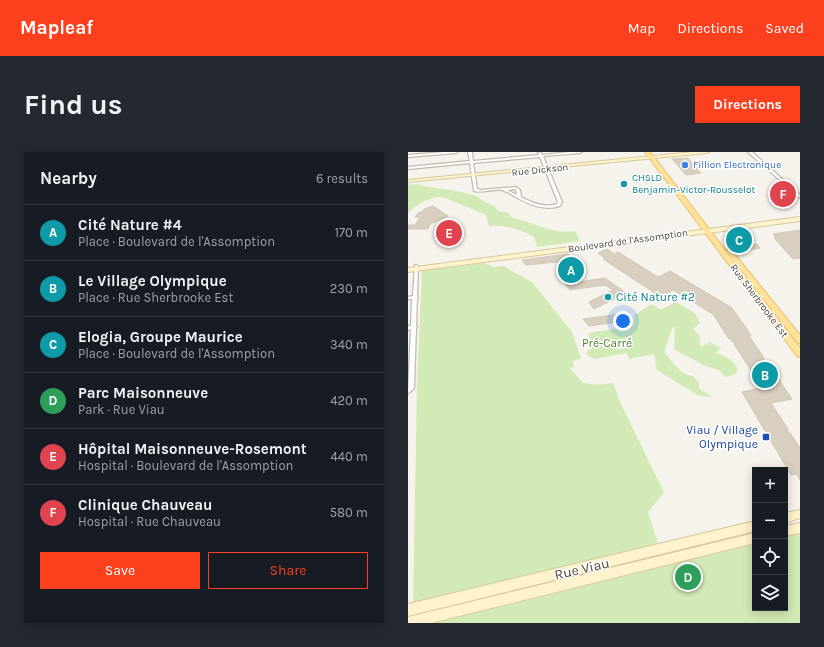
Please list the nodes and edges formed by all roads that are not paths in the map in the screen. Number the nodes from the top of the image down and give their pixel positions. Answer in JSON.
{"nodes":[{"id":1,"x":456,"y":152,"type":"edge"},
{"id":2,"x":470,"y":152,"type":"edge"},
{"id":3,"x":580,"y":152,"type":"edge"},
{"id":4,"x":647,"y":152,"type":"edge"},
{"id":5,"x":707,"y":152,"type":"edge"},
{"id":6,"x":750,"y":152,"type":"edge"},
{"id":7,"x":540,"y":154,"type":"edge"},
{"id":8,"x":408,"y":156,"type":"edge"},
{"id":9,"x":653,"y":157,"type":"edge"},
{"id":10,"x":472,"y":162,"type":"junction"},
{"id":11,"x":408,"y":168,"type":"edge"},
{"id":12,"x":546,"y":169,"type":"junction"},
{"id":13,"x":474,"y":176,"type":"junction"},
{"id":14,"x":408,"y":182,"type":"edge"},
{"id":15,"x":503,"y":189,"type":"junction"},
{"id":16,"x":520,"y":197,"type":"junction"},
{"id":17,"x":800,"y":197,"type":"edge"},
{"id":18,"x":800,"y":218,"type":"edge"},
{"id":19,"x":708,"y":229,"type":"junction"},
{"id":20,"x":416,"y":267,"type":"junction"},
{"id":21,"x":408,"y":268,"type":"edge"},
{"id":22,"x":416,"y":297,"type":"junction"},
{"id":23,"x":408,"y":298,"type":"edge"},
{"id":24,"x":415,"y":327,"type":"junction"},
{"id":25,"x":408,"y":328,"type":"edge"},
{"id":26,"x":800,"y":340,"type":"edge"},
{"id":27,"x":800,"y":354,"type":"edge"},
{"id":28,"x":409,"y":391,"type":"edge"},
{"id":29,"x":800,"y":514,"type":"edge"},
{"id":30,"x":788,"y":517,"type":"edge"},
{"id":31,"x":752,"y":527,"type":"edge"},
{"id":32,"x":800,"y":528,"type":"edge"},
{"id":33,"x":788,"y":530,"type":"edge"},
{"id":34,"x":752,"y":539,"type":"edge"},
{"id":35,"x":408,"y":610,"type":"edge"},
{"id":36,"x":408,"y":623,"type":"edge"}],
"edges":[{"from":1,"to":8,"type":"street"},
{"from":2,"to":10,"type":"street"},
{"from":3,"to":7,"type":"street"},
{"from":4,"to":9,"type":"main road","name":"Rue Sherbrooke Est"},
{"from":5,"to":9,"type":"main road","name":"Rue Dickson"},
{"from":6,"to":17,"type":"street"},
{"from":7,"to":10,"type":"street"},
{"from":7,"to":12,"type":"street"},
{"from":9,"to":12,"type":"main road","name":"Rue Dickson"},
{"from":9,"to":19,"type":"main road","name":"Rue Sherbrooke Est"},
{"from":10,"to":11,"type":"street"},
{"from":10,"to":13,"type":"street"},
{"from":12,"to":13,"type":"main road","name":"Rue Dickson"},
{"from":12,"to":16,"type":"street"},
{"from":13,"to":14,"type":"main road","name":"Rue Dickson"},
{"from":13,"to":15,"type":"street"},
{"from":15,"to":16,"type":"street"},
{"from":15,"to":16,"type":"street"},
{"from":18,"to":19,"type":"main road","name":"Boulevard de l'Assomption"},
{"from":19,"to":20,"type":"main road","name":"Boulevard de l'Assomption"},
{"from":19,"to":26,"type":"main road","name":"Rue Sherbrooke Est"},
{"from":19,"to":27,"type":"main road","name":"Rue Sherbrooke Est"},
{"from":20,"to":21,"type":"main road","name":"Boulevard de l'Assomption"},
{"from":20,"to":22,"type":"street"},
{"from":22,"to":23,"type":"street"},
{"from":22,"to":24,"type":"street"},
{"from":24,"to":25,"type":"street"},
{"from":24,"to":28,"type":"street"},
{"from":29,"to":30,"type":"main road"},
{"from":31,"to":35,"type":"main road","name":"Rue Viau"},
{"from":32,"to":33,"type":"main road"},
{"from":34,"to":36,"type":"main road","name":"Rue Viau"}]}
